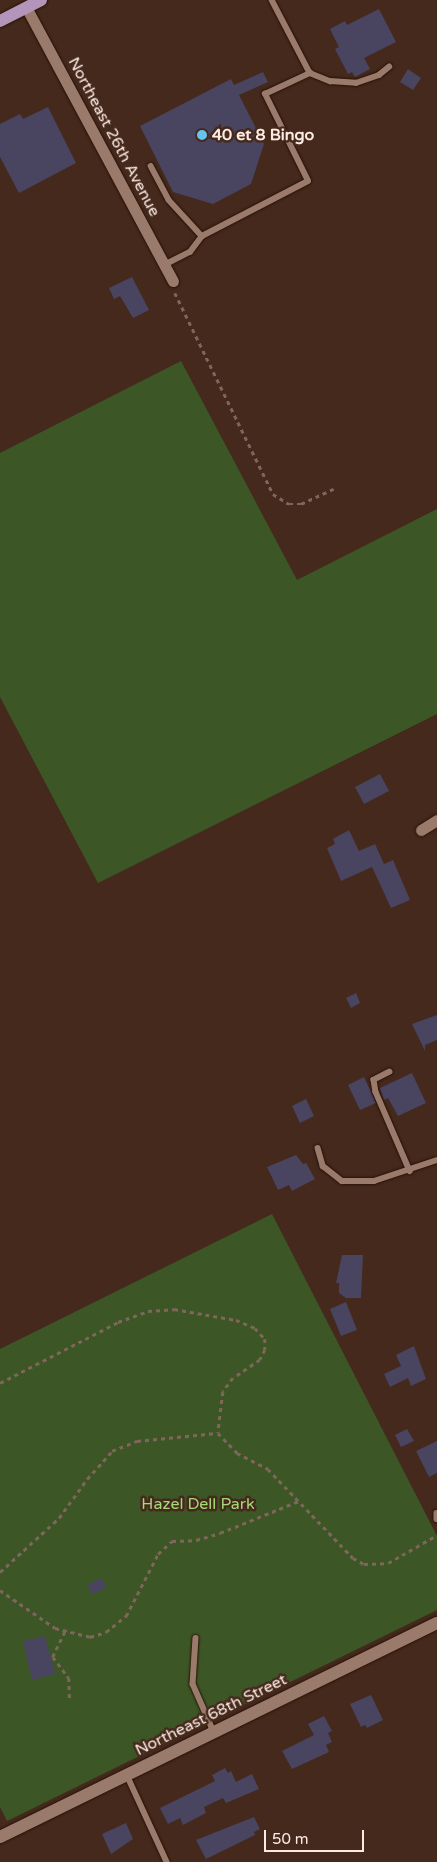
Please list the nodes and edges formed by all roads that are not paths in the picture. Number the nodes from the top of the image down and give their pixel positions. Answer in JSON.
{"nodes":[{"id":1,"x":41,"y":0,"type":"edge"},
{"id":2,"x":272,"y":0,"type":"edge"},
{"id":3,"x":26,"y":7,"type":"junction"},
{"id":4,"x":0,"y":21,"type":"edge"},
{"id":5,"x":388,"y":67,"type":"dead end"},
{"id":6,"x":310,"y":73,"type":"junction"},
{"id":7,"x":151,"y":166,"type":"dead end"},
{"id":8,"x":202,"y":236,"type":"junction"},
{"id":9,"x":164,"y":265,"type":"junction"},
{"id":10,"x":173,"y":282,"type":"road end"},
{"id":11,"x":437,"y":820,"type":"edge"},
{"id":12,"x":421,"y":830,"type":"dead end"},
{"id":13,"x":390,"y":1072,"type":"dead end"},
{"id":14,"x":318,"y":1148,"type":"dead end"},
{"id":15,"x":437,"y":1160,"type":"edge"},
{"id":16,"x":410,"y":1171,"type":"junction"},
{"id":17,"x":437,"y":1513,"type":"edge"},
{"id":18,"x":437,"y":1519,"type":"edge"},
{"id":19,"x":437,"y":1623,"type":"edge"},
{"id":20,"x":196,"y":1638,"type":"dead end"},
{"id":21,"x":214,"y":1732,"type":"junction"},
{"id":22,"x":126,"y":1775,"type":"junction"},
{"id":23,"x":0,"y":1837,"type":"edge"},
{"id":24,"x":167,"y":1862,"type":"edge"}],
"edges":[{"from":1,"to":3,"type":"main road"},
{"from":2,"to":6,"type":"lane"},
{"from":3,"to":4,"type":"main road"},
{"from":3,"to":9,"type":"street","name":"Northeast 26th Avenue"},
{"from":5,"to":6,"type":"lane"},
{"from":6,"to":8,"type":"lane"},
{"from":7,"to":8,"type":"lane"},
{"from":8,"to":9,"type":"lane"},
{"from":9,"to":10,"type":"street","name":"Northeast 26th Avenue"},
{"from":11,"to":12,"type":"street"},
{"from":13,"to":16,"type":"lane"},
{"from":14,"to":16,"type":"lane"},
{"from":15,"to":16,"type":"lane"},
{"from":17,"to":18,"type":"lane"},
{"from":19,"to":21,"type":"street","name":"Northeast 68th Street"},
{"from":20,"to":21,"type":"lane"},
{"from":21,"to":22,"type":"street","name":"Northeast 68th Street"},
{"from":22,"to":23,"type":"street","name":"Northeast 68th Street"},
{"from":22,"to":24,"type":"lane"}]}
